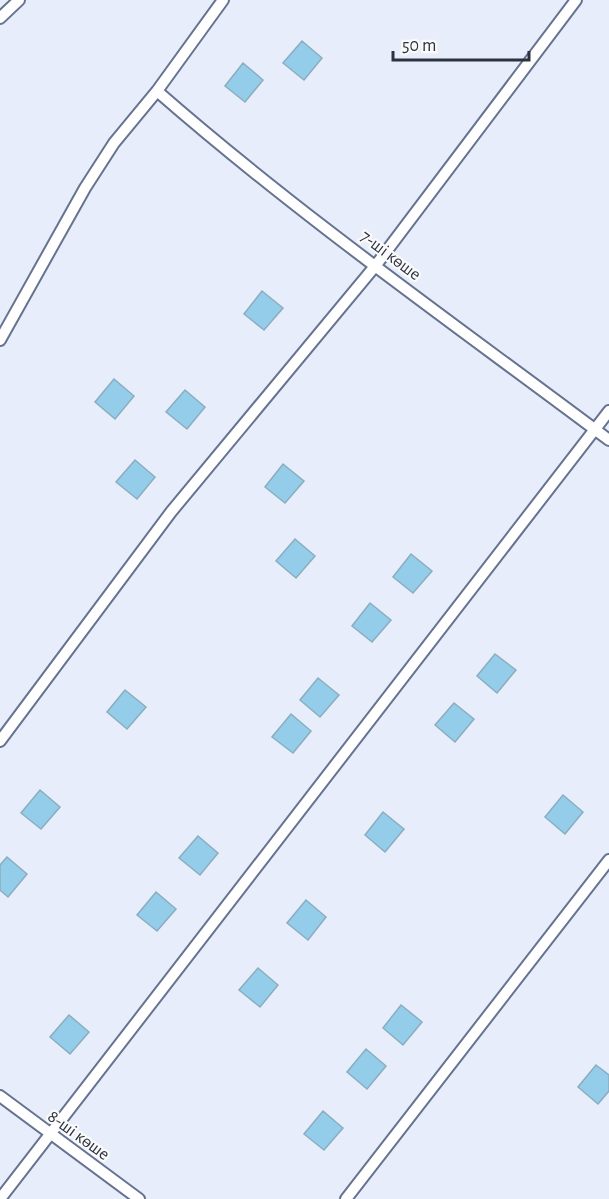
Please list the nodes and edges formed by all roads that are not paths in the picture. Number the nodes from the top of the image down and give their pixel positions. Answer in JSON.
{"nodes":[{"id":1,"x":19,"y":0,"type":"edge"},
{"id":2,"x":223,"y":0,"type":"edge"},
{"id":3,"x":576,"y":0,"type":"edge"},
{"id":4,"x":0,"y":18,"type":"edge"},
{"id":5,"x":157,"y":91,"type":"junction"},
{"id":6,"x":376,"y":265,"type":"junction"},
{"id":7,"x":0,"y":340,"type":"edge"},
{"id":8,"x":609,"y":411,"type":"edge"},
{"id":9,"x":595,"y":430,"type":"junction"},
{"id":10,"x":609,"y":440,"type":"edge"},
{"id":11,"x":0,"y":741,"type":"edge"},
{"id":12,"x":609,"y":860,"type":"edge"},
{"id":13,"x":0,"y":1096,"type":"edge"},
{"id":14,"x":49,"y":1134,"type":"junction"},
{"id":15,"x":0,"y":1199,"type":"edge"},
{"id":16,"x":139,"y":1199,"type":"edge"},
{"id":17,"x":346,"y":1199,"type":"edge"}],
"edges":[{"from":1,"to":4,"type":"lane"},
{"from":2,"to":5,"type":"lane"},
{"from":3,"to":6,"type":"lane"},
{"from":5,"to":6,"type":"lane","name":"7-ші көше"},
{"from":5,"to":7,"type":"lane"},
{"from":6,"to":9,"type":"lane","name":"7-ші көше"},
{"from":6,"to":11,"type":"lane"},
{"from":8,"to":9,"type":"lane"},
{"from":9,"to":10,"type":"lane","name":"7-ші көше"},
{"from":9,"to":14,"type":"lane"},
{"from":12,"to":17,"type":"lane"},
{"from":13,"to":14,"type":"lane","name":"8-ші көше"},
{"from":14,"to":15,"type":"lane"},
{"from":14,"to":16,"type":"lane","name":"8-ші көше"}]}
